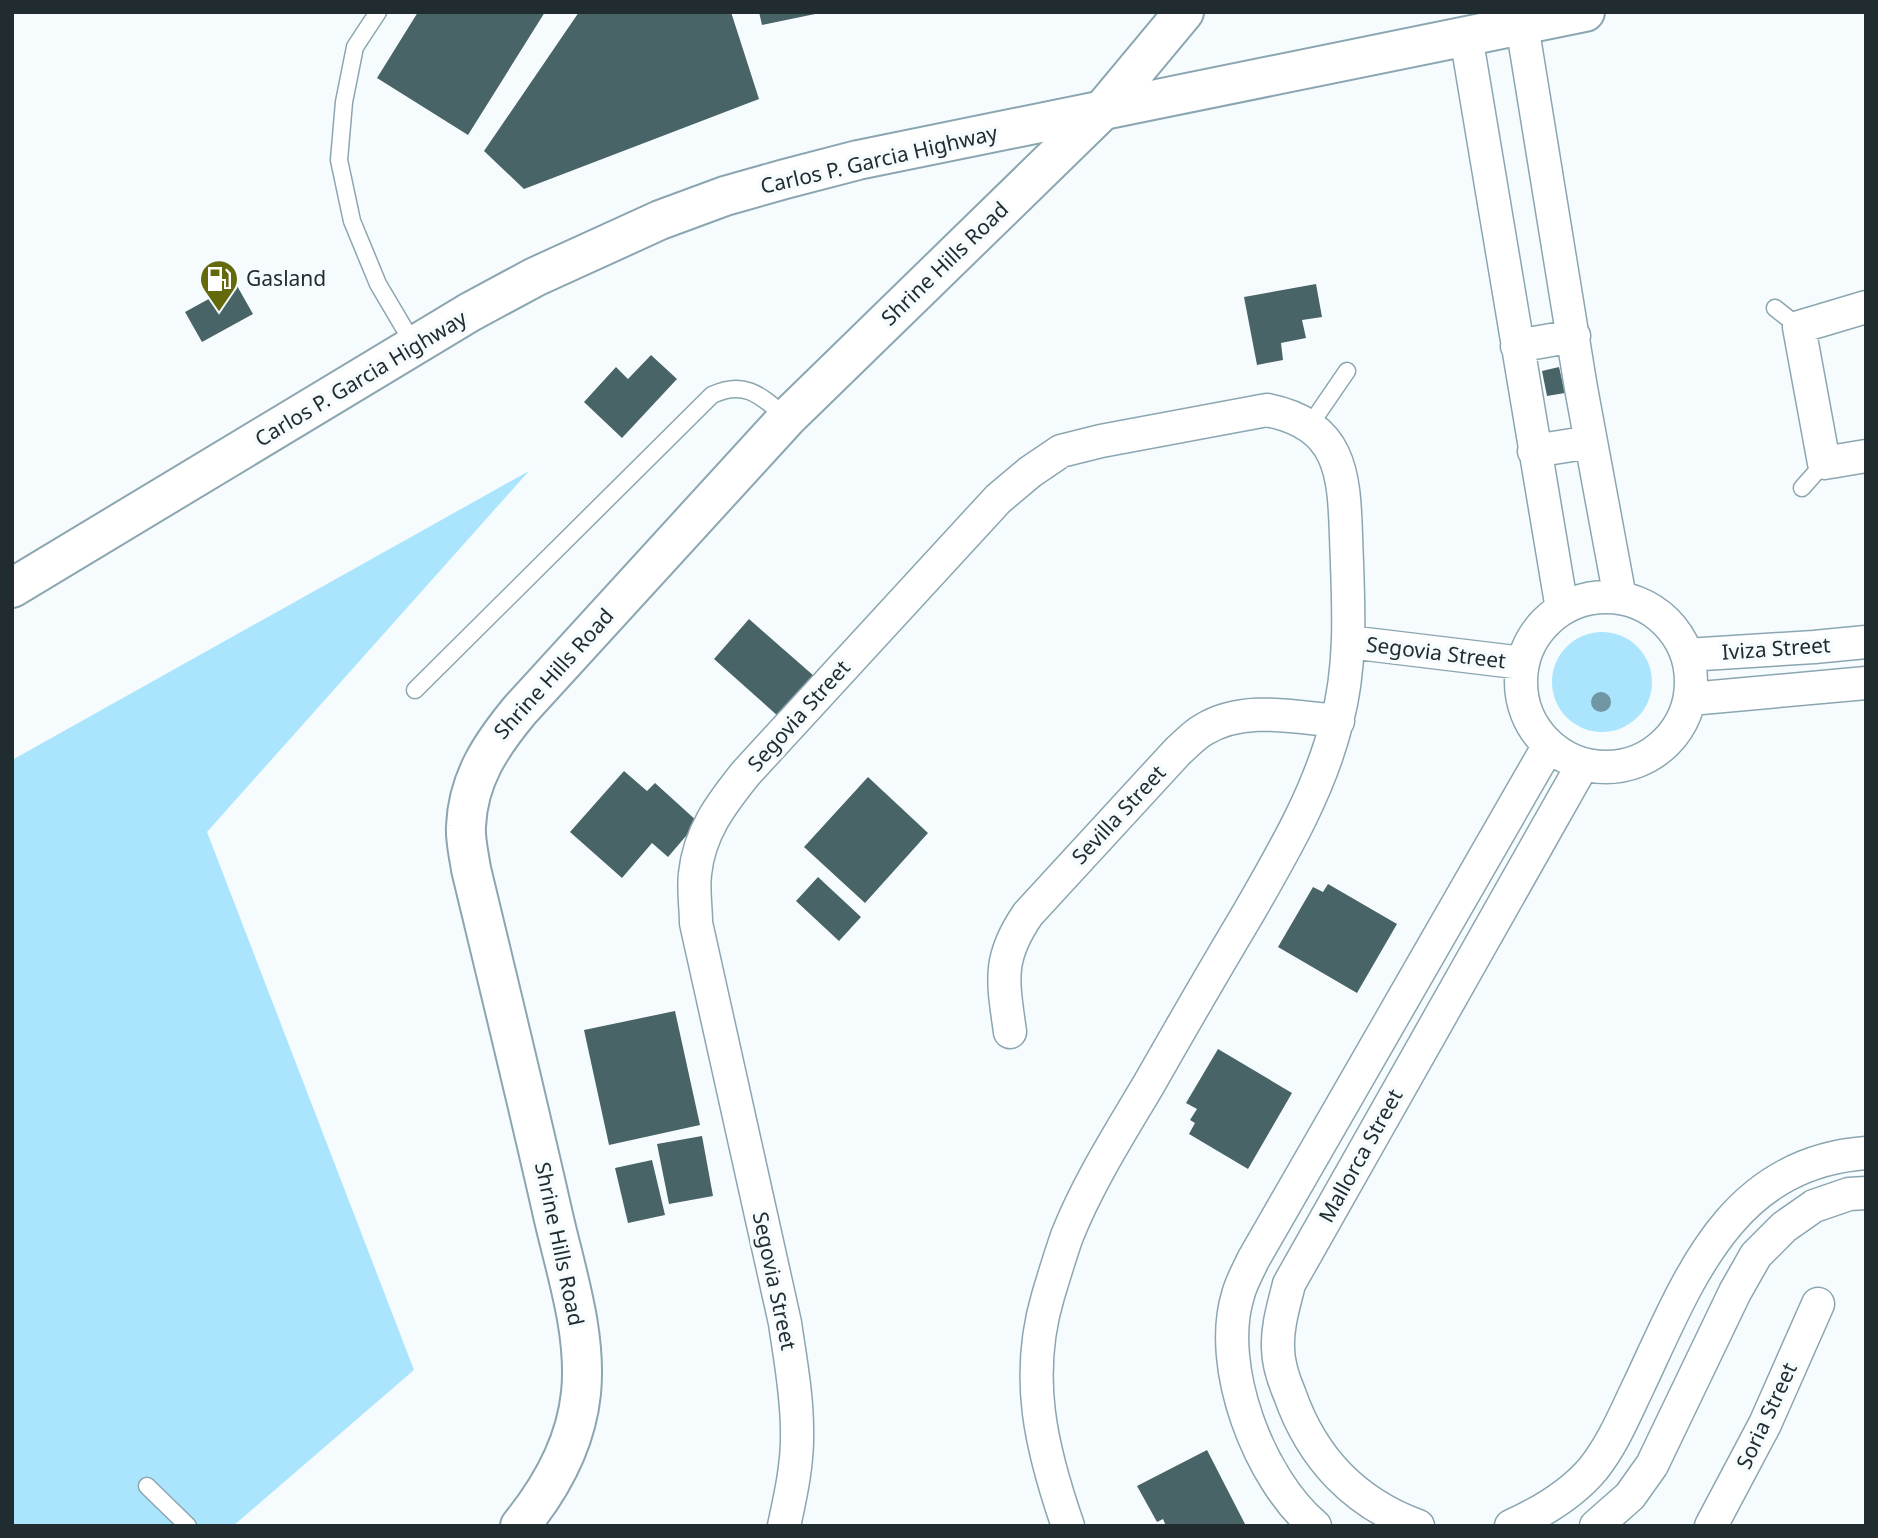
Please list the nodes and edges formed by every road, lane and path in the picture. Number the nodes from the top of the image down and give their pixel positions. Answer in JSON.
{"nodes":[{"id":1,"x":378,"y":12,"type":"edge"},
{"id":2,"x":1185,"y":12,"type":"edge"},
{"id":3,"x":1585,"y":12,"type":"edge"},
{"id":4,"x":1522,"y":25,"type":"junction"},
{"id":5,"x":1466,"y":36,"type":"junction"},
{"id":6,"x":1100,"y":113,"type":"junction"},
{"id":7,"x":1866,"y":307,"type":"edge"},
{"id":8,"x":1574,"y":337,"type":"junction"},
{"id":9,"x":414,"y":345,"type":"junction"},
{"id":10,"x":1517,"y":346,"type":"junction"},
{"id":11,"x":1347,"y":371,"type":"dead end"},
{"id":12,"x":787,"y":418,"type":"junction"},
{"id":13,"x":1310,"y":425,"type":"junction"},
{"id":14,"x":1591,"y":442,"type":"junction"},
{"id":15,"x":1534,"y":451,"type":"junction"},
{"id":16,"x":1866,"y":456,"type":"edge"},
{"id":17,"x":1824,"y":463,"type":"junction"},
{"id":18,"x":1802,"y":488,"type":"dead end"},
{"id":19,"x":12,"y":588,"type":"edge"},
{"id":20,"x":1620,"y":598,"type":"junction"},
{"id":21,"x":1562,"y":609,"type":"junction"},
{"id":22,"x":1349,"y":642,"type":"junction"},
{"id":23,"x":1866,"y":642,"type":"edge"},
{"id":24,"x":1687,"y":654,"type":"junction"},
{"id":25,"x":1523,"y":663,"type":"junction"},
{"id":26,"x":1866,"y":682,"type":"edge"},
{"id":27,"x":415,"y":690,"type":"dead end"},
{"id":28,"x":1689,"y":699,"type":"junction"},
{"id":29,"x":1338,"y":721,"type":"junction"},
{"id":30,"x":1549,"y":745,"type":"junction"},
{"id":31,"x":1583,"y":764,"type":"junction"},
{"id":32,"x":1010,"y":1032,"type":"dead end"},
{"id":33,"x":1323,"y":1140,"type":"junction"},
{"id":34,"x":1866,"y":1153,"type":"edge"},
{"id":35,"x":1359,"y":1160,"type":"junction"},
{"id":36,"x":1866,"y":1193,"type":"edge"},
{"id":37,"x":1818,"y":1304,"type":"dead end"},
{"id":38,"x":147,"y":1486,"type":"dead end"},
{"id":39,"x":188,"y":1526,"type":"edge"},
{"id":40,"x":520,"y":1526,"type":"edge"},
{"id":41,"x":784,"y":1526,"type":"edge"},
{"id":42,"x":1068,"y":1526,"type":"edge"},
{"id":43,"x":1315,"y":1526,"type":"edge"},
{"id":44,"x":1418,"y":1526,"type":"edge"},
{"id":45,"x":1511,"y":1526,"type":"edge"},
{"id":46,"x":1596,"y":1526,"type":"edge"},
{"id":47,"x":1711,"y":1526,"type":"edge"}],
"edges":[{"from":1,"to":9,"type":"lane"},
{"from":2,"to":6,"type":"main road","name":"Shrine Hills Road"},
{"from":3,"to":4,"type":"main road","name":"Carlos P. Garcia Highway"},
{"from":4,"to":5,"type":"main road","name":"Carlos P. Garcia Highway"},
{"from":4,"to":8,"type":"street"},
{"from":5,"to":6,"type":"main road","name":"Carlos P. Garcia Highway"},
{"from":5,"to":10,"type":"street"},
{"from":6,"to":9,"type":"main road","name":"Carlos P. Garcia Highway"},
{"from":6,"to":12,"type":"main road","name":"Shrine Hills Road"},
{"from":7,"to":17,"type":"street"},
{"from":8,"to":10,"type":"street"},
{"from":8,"to":14,"type":"street"},
{"from":9,"to":19,"type":"main road","name":"Carlos P. Garcia Highway"},
{"from":10,"to":15,"type":"street"},
{"from":11,"to":13,"type":"lane"},
{"from":12,"to":27,"type":"lane"},
{"from":12,"to":40,"type":"main road","name":"Shrine Hills Road"},
{"from":13,"to":22,"type":"street","name":"Segovia Street"},
{"from":13,"to":41,"type":"street","name":"Segovia Street"},
{"from":14,"to":15,"type":"street"},
{"from":14,"to":20,"type":"street"},
{"from":15,"to":21,"type":"street"},
{"from":16,"to":17,"type":"street"},
{"from":17,"to":18,"type":"lane"},
{"from":20,"to":21,"type":"street"},
{"from":20,"to":24,"type":"street"},
{"from":21,"to":25,"type":"street"},
{"from":22,"to":25,"type":"street","name":"Segovia Street"},
{"from":22,"to":29,"type":"street","name":"Segovia Street"},
{"from":23,"to":24,"type":"street","name":"Iviza Street"},
{"from":24,"to":28,"type":"street"},
{"from":25,"to":30,"type":"street"},
{"from":26,"to":28,"type":"street","name":"Iviza Street"},
{"from":28,"to":31,"type":"street"},
{"from":29,"to":32,"type":"street","name":"Sevilla Street"},
{"from":29,"to":42,"type":"street","name":"Segovia Street"},
{"from":30,"to":31,"type":"street"},
{"from":30,"to":33,"type":"street","name":"Mallorca Street"},
{"from":31,"to":35,"type":"street","name":"Mallorca Street"},
{"from":33,"to":35,"type":"street"},
{"from":33,"to":43,"type":"street","name":"Mallorca Street"},
{"from":34,"to":45,"type":"street"},
{"from":35,"to":44,"type":"street","name":"Mallorca Street"},
{"from":36,"to":46,"type":"street"},
{"from":37,"to":47,"type":"street","name":"Soria Street"},
{"from":38,"to":39,"type":"lane"}]}
